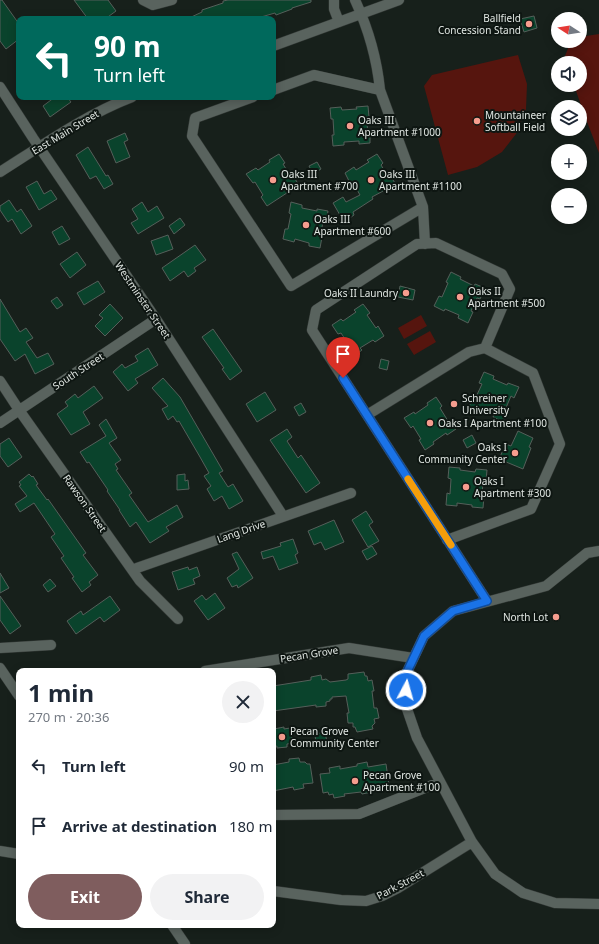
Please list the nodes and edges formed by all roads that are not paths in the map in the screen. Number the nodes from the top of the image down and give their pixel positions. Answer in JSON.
{"nodes":[{"id":1,"x":143,"y":0,"type":"edge"},
{"id":2,"x":172,"y":0,"type":"edge"},
{"id":3,"x":334,"y":0,"type":"edge"},
{"id":4,"x":355,"y":0,"type":"edge"},
{"id":5,"x":399,"y":0,"type":"edge"},
{"id":6,"x":361,"y":14,"type":"junction"},
{"id":7,"x":338,"y":22,"type":"junction"},
{"id":8,"x":276,"y":45,"type":"edge"},
{"id":9,"x":0,"y":87,"type":"edge"},
{"id":10,"x":276,"y":89,"type":"edge"},
{"id":11,"x":380,"y":90,"type":"junction"},
{"id":12,"x":124,"y":100,"type":"edge"},
{"id":13,"x":246,"y":100,"type":"edge"},
{"id":14,"x":39,"y":147,"type":"junction"},
{"id":15,"x":0,"y":172,"type":"edge"},
{"id":16,"x":423,"y":207,"type":"junction"},
{"id":17,"x":425,"y":244,"type":"junction"},
{"id":18,"x":156,"y":319,"type":"junction"},
{"id":19,"x":485,"y":348,"type":"junction"},
{"id":20,"x":0,"y":380,"type":"edge"},
{"id":21,"x":19,"y":410,"type":"junction"},
{"id":22,"x":367,"y":415,"type":"junction"},
{"id":23,"x":0,"y":423,"type":"edge"},
{"id":24,"x":351,"y":493,"type":"dead end"},
{"id":25,"x":283,"y":516,"type":"junction"},
{"id":26,"x":448,"y":540,"type":"junction"},
{"id":27,"x":599,"y":551,"type":"edge"},
{"id":28,"x":133,"y":571,"type":"junction"},
{"id":29,"x":487,"y":601,"type":"junction"},
{"id":30,"x":178,"y":619,"type":"dead end"},
{"id":31,"x":51,"y":645,"type":"dead end"},
{"id":32,"x":0,"y":648,"type":"edge"},
{"id":33,"x":413,"y":658,"type":"junction"},
{"id":34,"x":0,"y":668,"type":"edge"},
{"id":35,"x":224,"y":668,"type":"edge"},
{"id":36,"x":16,"y":692,"type":"edge"},
{"id":37,"x":440,"y":782,"type":"junction"},
{"id":38,"x":276,"y":814,"type":"edge"},
{"id":39,"x":472,"y":842,"type":"junction"},
{"id":40,"x":0,"y":851,"type":"edge"},
{"id":41,"x":16,"y":854,"type":"edge"},
{"id":42,"x":276,"y":891,"type":"edge"},
{"id":43,"x":598,"y":906,"type":"edge"},
{"id":44,"x":174,"y":928,"type":"edge"},
{"id":45,"x":185,"y":944,"type":"edge"}],
"edges":[{"from":1,"to":2,"type":"street"},
{"from":3,"to":7,"type":"street"},
{"from":4,"to":6,"type":"street"},
{"from":5,"to":6,"type":"street"},
{"from":6,"to":7,"type":"street"},
{"from":6,"to":11,"type":"street"},
{"from":7,"to":8,"type":"street"},
{"from":9,"to":14,"type":"street","name":"Westminster Street"},
{"from":10,"to":11,"type":"street"},
{"from":11,"to":16,"type":"street"},
{"from":12,"to":14,"type":"street","name":"East Main Street"},
{"from":13,"to":16,"type":"street"},
{"from":14,"to":15,"type":"street","name":"East Main Street"},
{"from":14,"to":18,"type":"street","name":"Westminster Street"},
{"from":16,"to":17,"type":"street"},
{"from":17,"to":19,"type":"street"},
{"from":17,"to":22,"type":"street"},
{"from":18,"to":21,"type":"street","name":"South Street"},
{"from":18,"to":25,"type":"street","name":"Westminster Street"},
{"from":19,"to":22,"type":"street"},
{"from":19,"to":26,"type":"street"},
{"from":20,"to":21,"type":"street","name":"Rawson Street"},
{"from":21,"to":23,"type":"street","name":"South Street"},
{"from":21,"to":28,"type":"street","name":"Rawson Street"},
{"from":22,"to":26,"type":"street"},
{"from":24,"to":25,"type":"street","name":"Lang Drive"},
{"from":25,"to":28,"type":"street","name":"Lang Drive"},
{"from":26,"to":29,"type":"street"},
{"from":27,"to":29,"type":"street"},
{"from":28,"to":30,"type":"street","name":"Rawson Street"},
{"from":29,"to":33,"type":"street"},
{"from":31,"to":32,"type":"street"},
{"from":33,"to":35,"type":"street","name":"Pecan Grove"},
{"from":33,"to":37,"type":"street"},
{"from":34,"to":36,"type":"street"},
{"from":37,"to":38,"type":"street"},
{"from":37,"to":39,"type":"street"},
{"from":39,"to":42,"type":"street","name":"Park Street"},
{"from":39,"to":43,"type":"street"},
{"from":40,"to":41,"type":"street"},
{"from":44,"to":45,"type":"street"}]}
